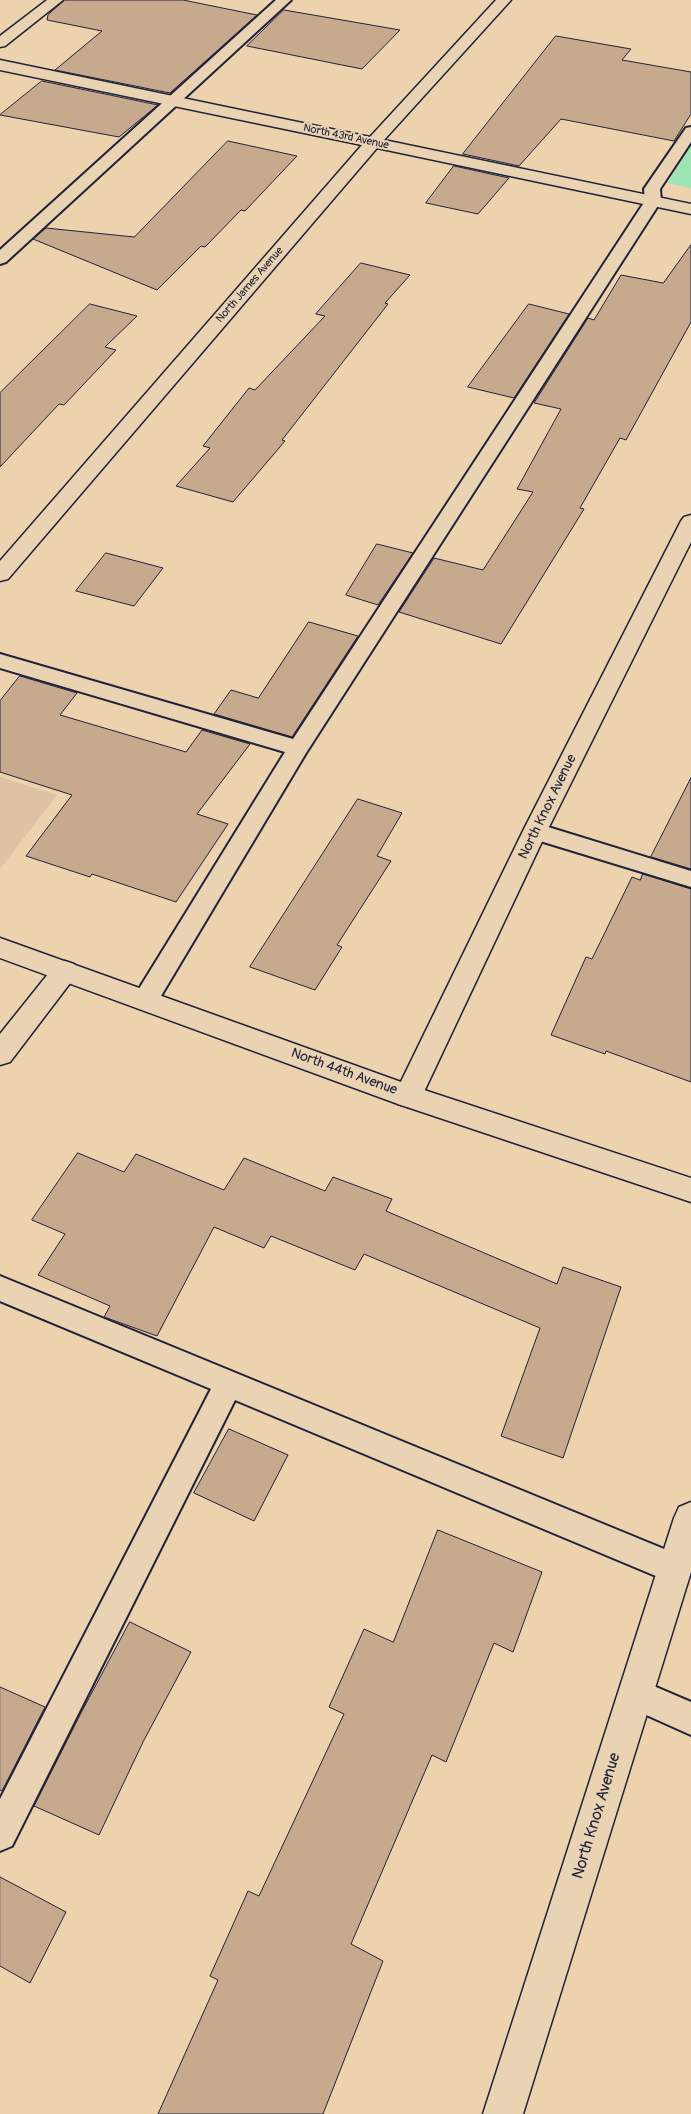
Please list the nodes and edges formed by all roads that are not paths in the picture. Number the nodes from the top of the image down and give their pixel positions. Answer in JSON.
{"nodes":[{"id":1,"x":56,"y":0,"type":"edge"},
{"id":2,"x":284,"y":0,"type":"edge"},
{"id":3,"x":504,"y":0,"type":"edge"},
{"id":4,"x":0,"y":43,"type":"edge"},
{"id":5,"x":0,"y":65,"type":"edge"},
{"id":6,"x":174,"y":101,"type":"junction"},
{"id":7,"x":691,"y":131,"type":"edge"},
{"id":8,"x":373,"y":143,"type":"junction"},
{"id":9,"x":653,"y":201,"type":"junction"},
{"id":10,"x":691,"y":210,"type":"edge"},
{"id":11,"x":0,"y":259,"type":"edge"},
{"id":12,"x":691,"y":521,"type":"edge"},
{"id":13,"x":0,"y":574,"type":"edge"},
{"id":14,"x":0,"y":661,"type":"edge"},
{"id":15,"x":298,"y":748,"type":"junction"},
{"id":16,"x":535,"y":831,"type":"junction"},
{"id":17,"x":691,"y":879,"type":"edge"},
{"id":18,"x":0,"y":948,"type":"edge"},
{"id":19,"x":65,"y":971,"type":"junction"},
{"id":20,"x":146,"y":999,"type":"junction"},
{"id":21,"x":0,"y":1054,"type":"edge"},
{"id":22,"x":408,"y":1096,"type":"junction"},
{"id":23,"x":691,"y":1190,"type":"edge"},
{"id":24,"x":0,"y":1288,"type":"edge"},
{"id":25,"x":229,"y":1383,"type":"junction"},
{"id":26,"x":691,"y":1518,"type":"edge"},
{"id":27,"x":675,"y":1569,"type":"junction"},
{"id":28,"x":635,"y":1694,"type":"junction"},
{"id":29,"x":691,"y":1719,"type":"edge"},
{"id":30,"x":0,"y":1834,"type":"edge"},
{"id":31,"x":503,"y":2114,"type":"edge"}],
"edges":[{"from":1,"to":4,"type":"street"},
{"from":2,"to":6,"type":"lane"},
{"from":3,"to":8,"type":"street","name":"North James Avenue"},
{"from":5,"to":6,"type":"street","name":"North 43rd Avenue"},
{"from":6,"to":8,"type":"street","name":"North 43rd Avenue"},
{"from":6,"to":11,"type":"lane"},
{"from":7,"to":9,"type":"lane"},
{"from":8,"to":9,"type":"street","name":"North 43rd Avenue"},
{"from":8,"to":13,"type":"street","name":"North James Avenue"},
{"from":9,"to":10,"type":"street","name":"North 43rd Avenue"},
{"from":9,"to":15,"type":"lane"},
{"from":12,"to":16,"type":"street","name":"North Knox Avenue"},
{"from":14,"to":15,"type":"lane"},
{"from":15,"to":20,"type":"lane"},
{"from":16,"to":17,"type":"lane"},
{"from":16,"to":22,"type":"street","name":"North Knox Avenue"},
{"from":18,"to":19,"type":"street","name":"North 44th Avenue"},
{"from":19,"to":20,"type":"street","name":"North 44th Avenue"},
{"from":19,"to":21,"type":"street"},
{"from":20,"to":22,"type":"street","name":"North 44th Avenue"},
{"from":22,"to":23,"type":"street","name":"North 44th Avenue"},
{"from":24,"to":25,"type":"lane"},
{"from":25,"to":27,"type":"lane"},
{"from":25,"to":30,"type":"lane"},
{"from":26,"to":27,"type":"street","name":"North Knox Avenue"},
{"from":27,"to":28,"type":"street","name":"North Knox Avenue"},
{"from":28,"to":29,"type":"lane"},
{"from":28,"to":31,"type":"street","name":"North Knox Avenue"}]}
